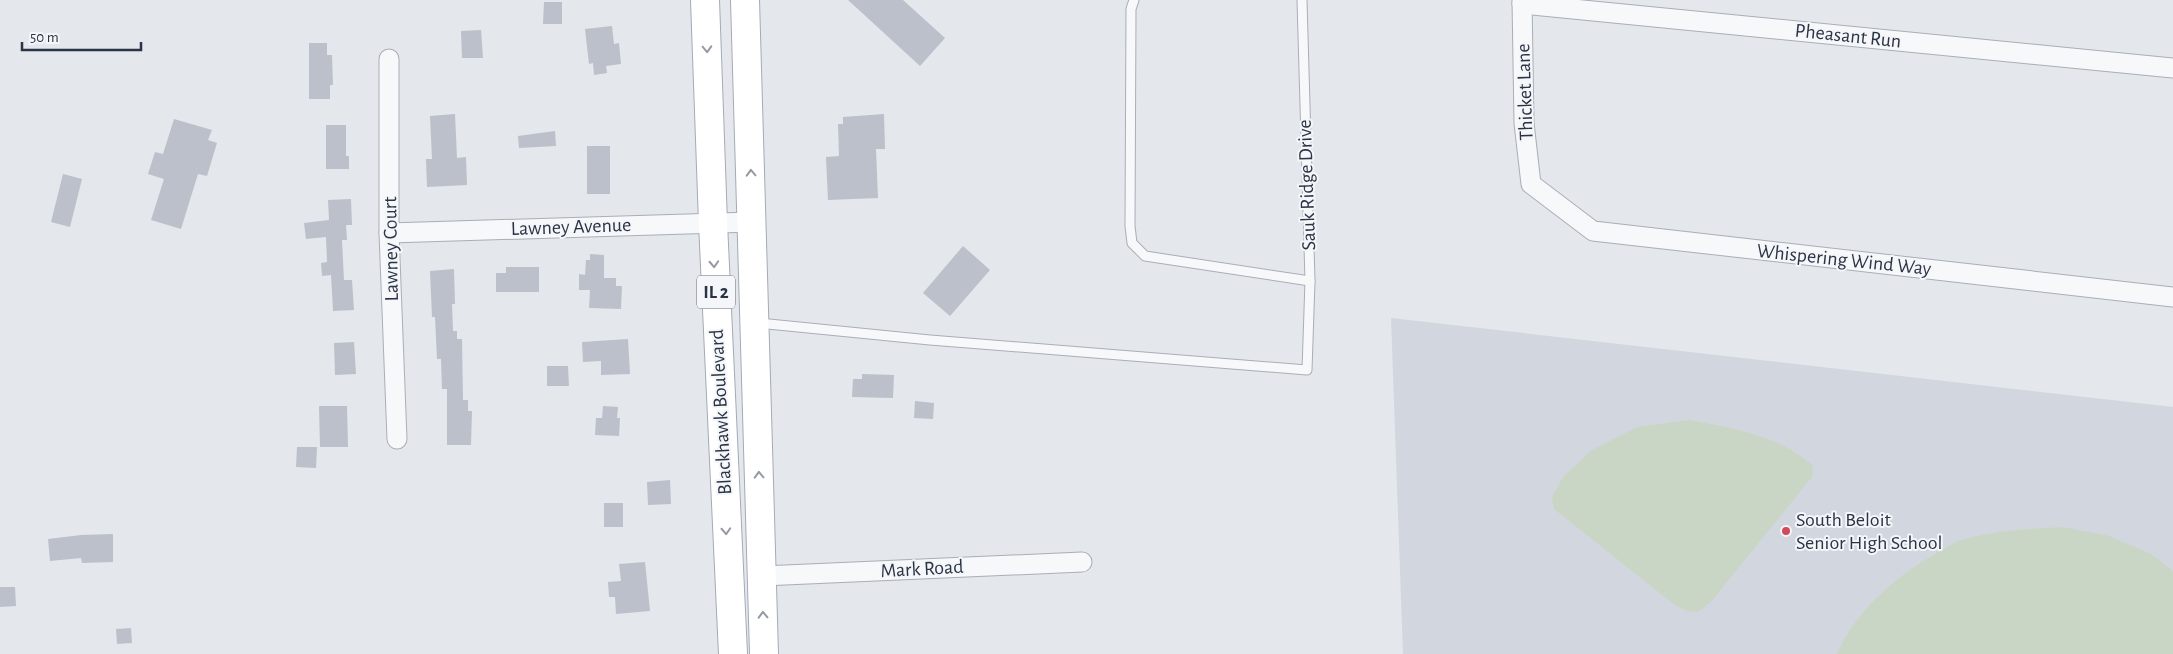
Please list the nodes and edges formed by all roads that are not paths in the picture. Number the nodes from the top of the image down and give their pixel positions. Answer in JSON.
{"nodes":[{"id":1,"x":705,"y":0,"type":"edge"},
{"id":2,"x":745,"y":0,"type":"edge"},
{"id":3,"x":1134,"y":0,"type":"edge"},
{"id":4,"x":1302,"y":0,"type":"edge"},
{"id":5,"x":1522,"y":2,"type":"edge"},
{"id":6,"x":389,"y":59,"type":"dead end"},
{"id":7,"x":2173,"y":68,"type":"edge"},
{"id":8,"x":1531,"y":184,"type":"joint"},
{"id":9,"x":752,"y":222,"type":"junction"},
{"id":10,"x":713,"y":223,"type":"junction"},
{"id":11,"x":389,"y":233,"type":"junction"},
{"id":12,"x":1310,"y":281,"type":"junction"},
{"id":13,"x":2173,"y":297,"type":"edge"},
{"id":14,"x":755,"y":323,"type":"junction"},
{"id":15,"x":397,"y":439,"type":"dead end"},
{"id":16,"x":1082,"y":562,"type":"dead end"},
{"id":17,"x":762,"y":576,"type":"junction"},
{"id":18,"x":732,"y":654,"type":"edge"},
{"id":19,"x":764,"y":654,"type":"edge"}],
"edges":[{"from":1,"to":10,"type":"main road","name":"Blackhawk Boulevard","number":"IL 2","one_way":true},
{"from":9,"to":2,"type":"main road","name":"Blackhawk Boulevard","number":"IL 2","one_way":true},
{"from":3,"to":12,"type":"lane"},
{"from":4,"to":12,"type":"lane","name":"Sauk Ridge Drive"},
{"from":5,"to":7,"type":"street","name":"Pheasant Run"},
{"from":5,"to":8,"type":"street","name":"Thicket Lane"},
{"from":6,"to":11,"type":"street","name":"Lawney Court"},
{"from":8,"to":13,"type":"street","name":"Whispering Wind Way"},
{"from":9,"to":10,"type":"street","name":"Lawney Avenue"},
{"from":9,"to":14,"type":"main road","name":"Blackhawk Boulevard","number":"IL 2"},
{"from":10,"to":11,"type":"street","name":"Lawney Avenue"},
{"from":10,"to":18,"type":"main road","name":"Blackhawk Boulevard","number":"IL 2","one_way":true},
{"from":11,"to":15,"type":"street","name":"Lawney Court"},
{"from":12,"to":14,"type":"lane","name":"Sauk Ridge Drive"},
{"from":17,"to":14,"type":"main road","name":"Blackhawk Boulevard","number":"IL 2","one_way":true},
{"from":16,"to":17,"type":"street","name":"Mark Road"},
{"from":19,"to":17,"type":"main road","number":"IL 2","one_way":true}]}
